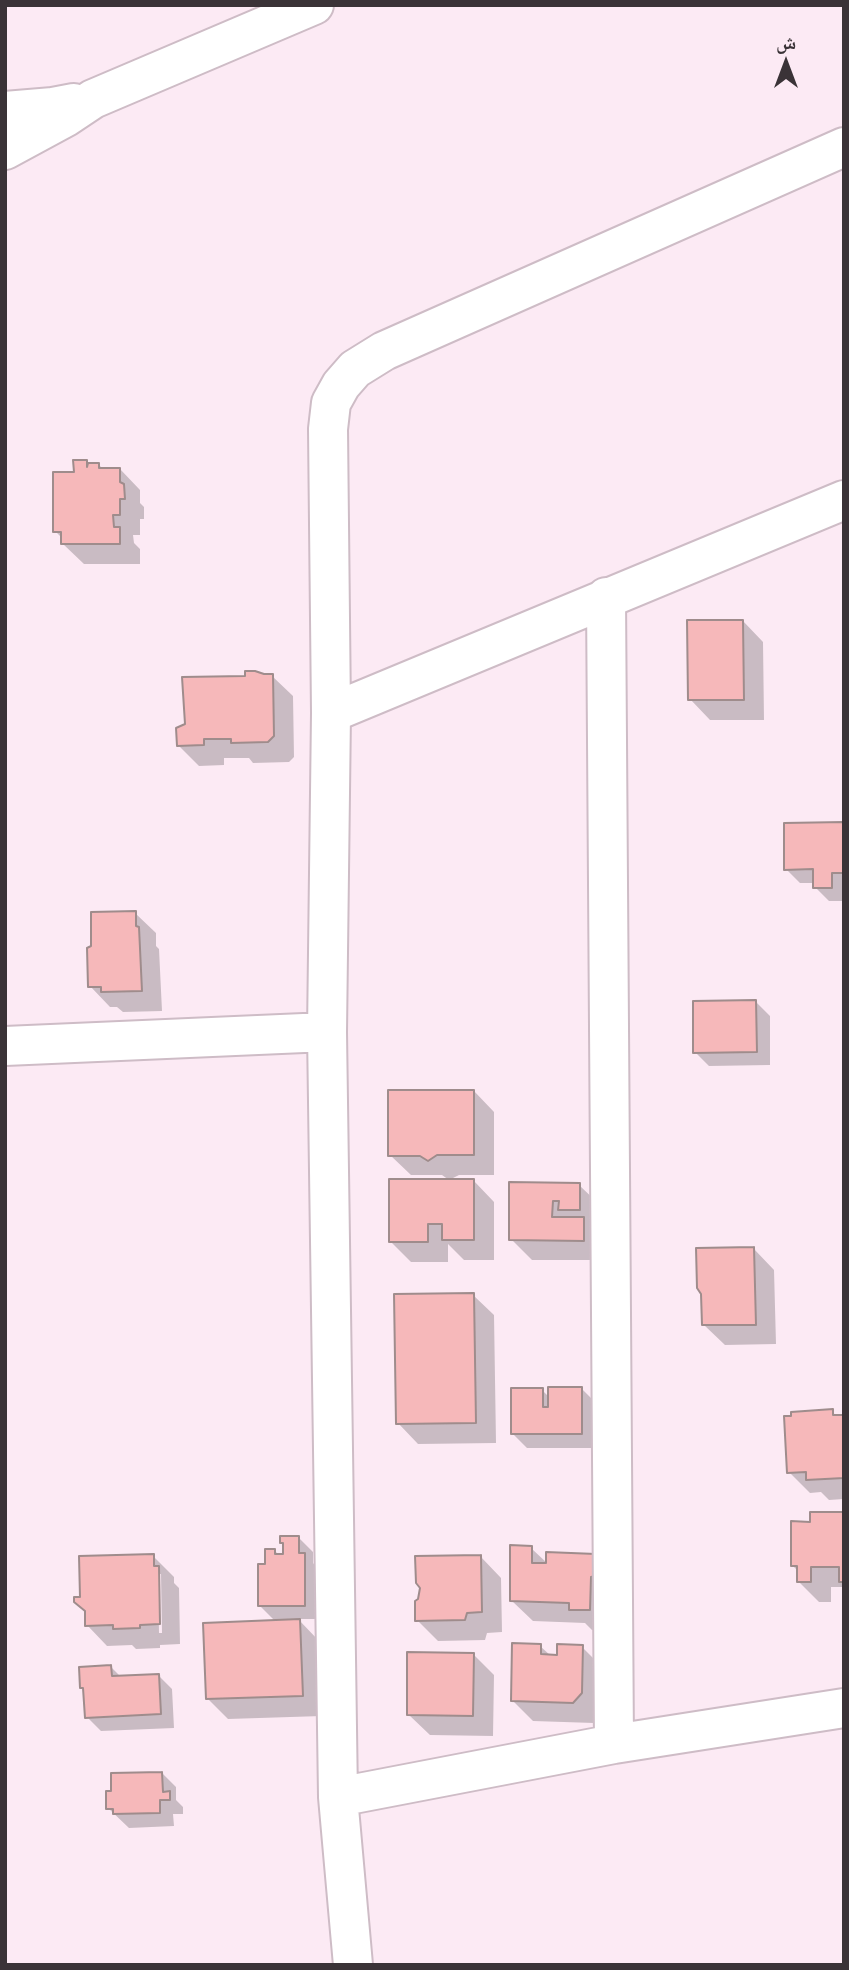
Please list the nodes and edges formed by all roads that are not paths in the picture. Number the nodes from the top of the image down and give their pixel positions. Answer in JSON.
{"nodes":[{"id":1,"x":314,"y":5,"type":"edge"},
{"id":2,"x":93,"y":99,"type":"junction"},
{"id":3,"x":5,"y":111,"type":"edge"},
{"id":4,"x":844,"y":147,"type":"edge"},
{"id":5,"x":5,"y":150,"type":"edge"},
{"id":6,"x":844,"y":500,"type":"edge"},
{"id":7,"x":606,"y":597,"type":"junction"},
{"id":8,"x":331,"y":713,"type":"junction"},
{"id":9,"x":327,"y":1032,"type":"junction"},
{"id":10,"x":5,"y":1046,"type":"edge"},
{"id":11,"x":844,"y":1708,"type":"edge"},
{"id":12,"x":614,"y":1744,"type":"junction"},
{"id":13,"x":338,"y":1797,"type":"junction"},
{"id":14,"x":353,"y":1965,"type":"edge"}],
"edges":[{"from":1,"to":2,"type":"street"},
{"from":2,"to":3,"type":"street"},
{"from":2,"to":5,"type":"street"},
{"from":4,"to":8,"type":"street"},
{"from":6,"to":7,"type":"street"},
{"from":7,"to":8,"type":"street"},
{"from":7,"to":12,"type":"street"},
{"from":8,"to":9,"type":"street"},
{"from":9,"to":10,"type":"street"},
{"from":9,"to":13,"type":"street"},
{"from":11,"to":12,"type":"street"},
{"from":12,"to":13,"type":"street"},
{"from":13,"to":14,"type":"street"}]}
